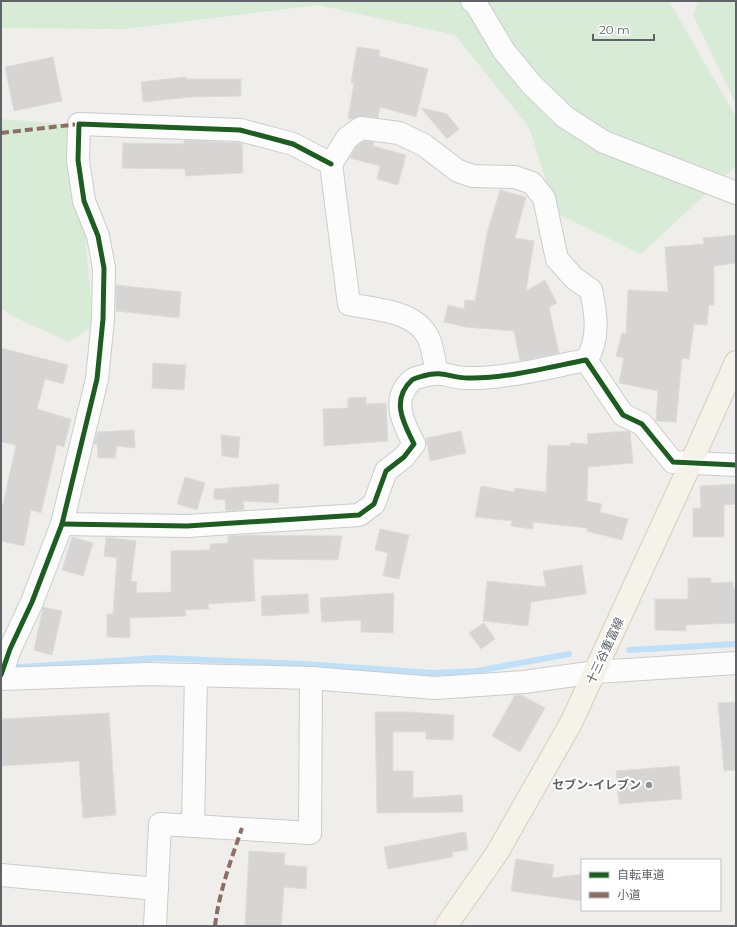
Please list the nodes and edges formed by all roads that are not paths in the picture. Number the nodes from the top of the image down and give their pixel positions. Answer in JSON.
{"nodes":[{"id":1,"x":472,"y":1,"type":"edge"},
{"id":2,"x":331,"y":164,"type":"junction"},
{"id":3,"x":736,"y":193,"type":"edge"},
{"id":4,"x":586,"y":360,"type":"junction"},
{"id":5,"x":736,"y":362,"type":"edge"},
{"id":6,"x":436,"y":373,"type":"junction"},
{"id":7,"x":691,"y":463,"type":"junction"},
{"id":8,"x":736,"y":465,"type":"edge"},
{"id":9,"x":62,"y":524,"type":"junction"},
{"id":10,"x":736,"y":663,"type":"edge"},
{"id":11,"x":596,"y":672,"type":"junction"},
{"id":12,"x":1,"y":675,"type":"edge"},
{"id":13,"x":196,"y":675,"type":"junction"},
{"id":14,"x":311,"y":678,"type":"junction"},
{"id":15,"x":1,"y":679,"type":"edge"},
{"id":16,"x":193,"y":825,"type":"junction"},
{"id":17,"x":1,"y":875,"type":"edge"},
{"id":18,"x":157,"y":888,"type":"junction"},
{"id":19,"x":155,"y":926,"type":"edge"},
{"id":20,"x":446,"y":926,"type":"edge"}],
"edges":[{"from":1,"to":3,"type":"street"},
{"from":2,"to":4,"type":"street"},
{"from":2,"to":6,"type":"street"},
{"from":2,"to":9,"type":"street"},
{"from":4,"to":6,"type":"street"},
{"from":4,"to":7,"type":"street"},
{"from":5,"to":7,"type":"main road","name":"十三谷重富線"},
{"from":6,"to":9,"type":"street"},
{"from":7,"to":8,"type":"street"},
{"from":7,"to":11,"type":"main road","name":"十三谷重富線"},
{"from":9,"to":12,"type":"street"},
{"from":10,"to":11,"type":"street"},
{"from":11,"to":14,"type":"street"},
{"from":11,"to":20,"type":"main road","name":"十三谷重富線"},
{"from":13,"to":14,"type":"street"},
{"from":13,"to":15,"type":"street"},
{"from":13,"to":16,"type":"street"},
{"from":14,"to":16,"type":"street"},
{"from":16,"to":18,"type":"street"},
{"from":17,"to":18,"type":"street"},
{"from":18,"to":19,"type":"street"}]}
